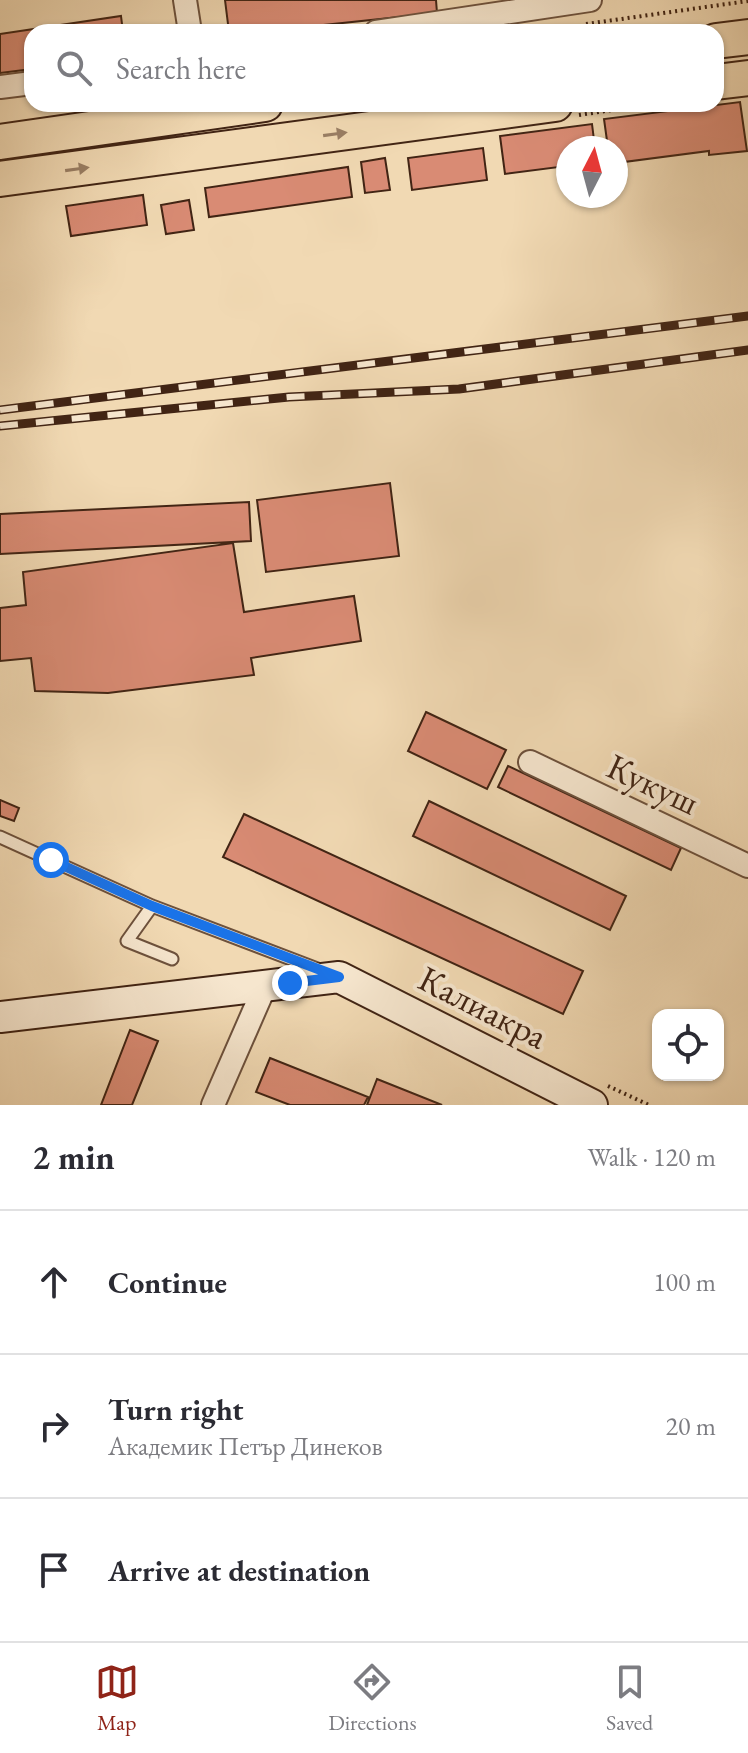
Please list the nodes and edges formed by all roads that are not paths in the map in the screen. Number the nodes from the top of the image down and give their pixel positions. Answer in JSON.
{"nodes":[{"id":1,"x":185,"y":0,"type":"edge"},
{"id":2,"x":590,"y":0,"type":"edge"},
{"id":3,"x":479,"y":16,"type":"edge"},
{"id":4,"x":189,"y":24,"type":"edge"},
{"id":5,"x":428,"y":24,"type":"edge"},
{"id":6,"x":748,"y":37,"type":"edge"},
{"id":7,"x":724,"y":40,"type":"edge"},
{"id":8,"x":748,"y":78,"type":"edge"},
{"id":9,"x":724,"y":81,"type":"edge"},
{"id":10,"x":24,"y":84,"type":"edge"},
{"id":11,"x":0,"y":87,"type":"edge"},
{"id":12,"x":209,"y":112,"type":"edge"},
{"id":13,"x":496,"y":112,"type":"edge"},
{"id":14,"x":0,"y":142,"type":"edge"},
{"id":15,"x":0,"y":179,"type":"edge"},
{"id":16,"x":530,"y":762,"type":"dead end"},
{"id":17,"x":0,"y":837,"type":"edge"},
{"id":18,"x":748,"y":866,"type":"edge"},
{"id":19,"x":152,"y":906,"type":"junction"},
{"id":20,"x":172,"y":959,"type":"dead end"},
{"id":21,"x":339,"y":977,"type":"junction"},
{"id":22,"x":265,"y":986,"type":"junction"},
{"id":23,"x":0,"y":1017,"type":"edge"},
{"id":24,"x":213,"y":1105,"type":"edge"},
{"id":25,"x":592,"y":1105,"type":"edge"}],
"edges":[{"from":1,"to":4,"type":"street"},
{"from":2,"to":3,"type":"street"},
{"from":3,"to":5,"type":"street"},
{"from":6,"to":7,"type":"main road"},
{"from":8,"to":9,"type":"main road"},
{"from":10,"to":11,"type":"street"},
{"from":12,"to":14,"type":"main road"},
{"from":15,"to":13,"type":"main road","one_way":true},
{"from":16,"to":18,"type":"street","name":"Кукуш"},
{"from":17,"to":19,"type":"lane"},
{"from":19,"to":20,"type":"lane"},
{"from":19,"to":21,"type":"lane"},
{"from":21,"to":22,"type":"street"},
{"from":21,"to":25,"type":"street","name":"Калиакра"},
{"from":22,"to":23,"type":"street"},
{"from":22,"to":24,"type":"street"}]}
